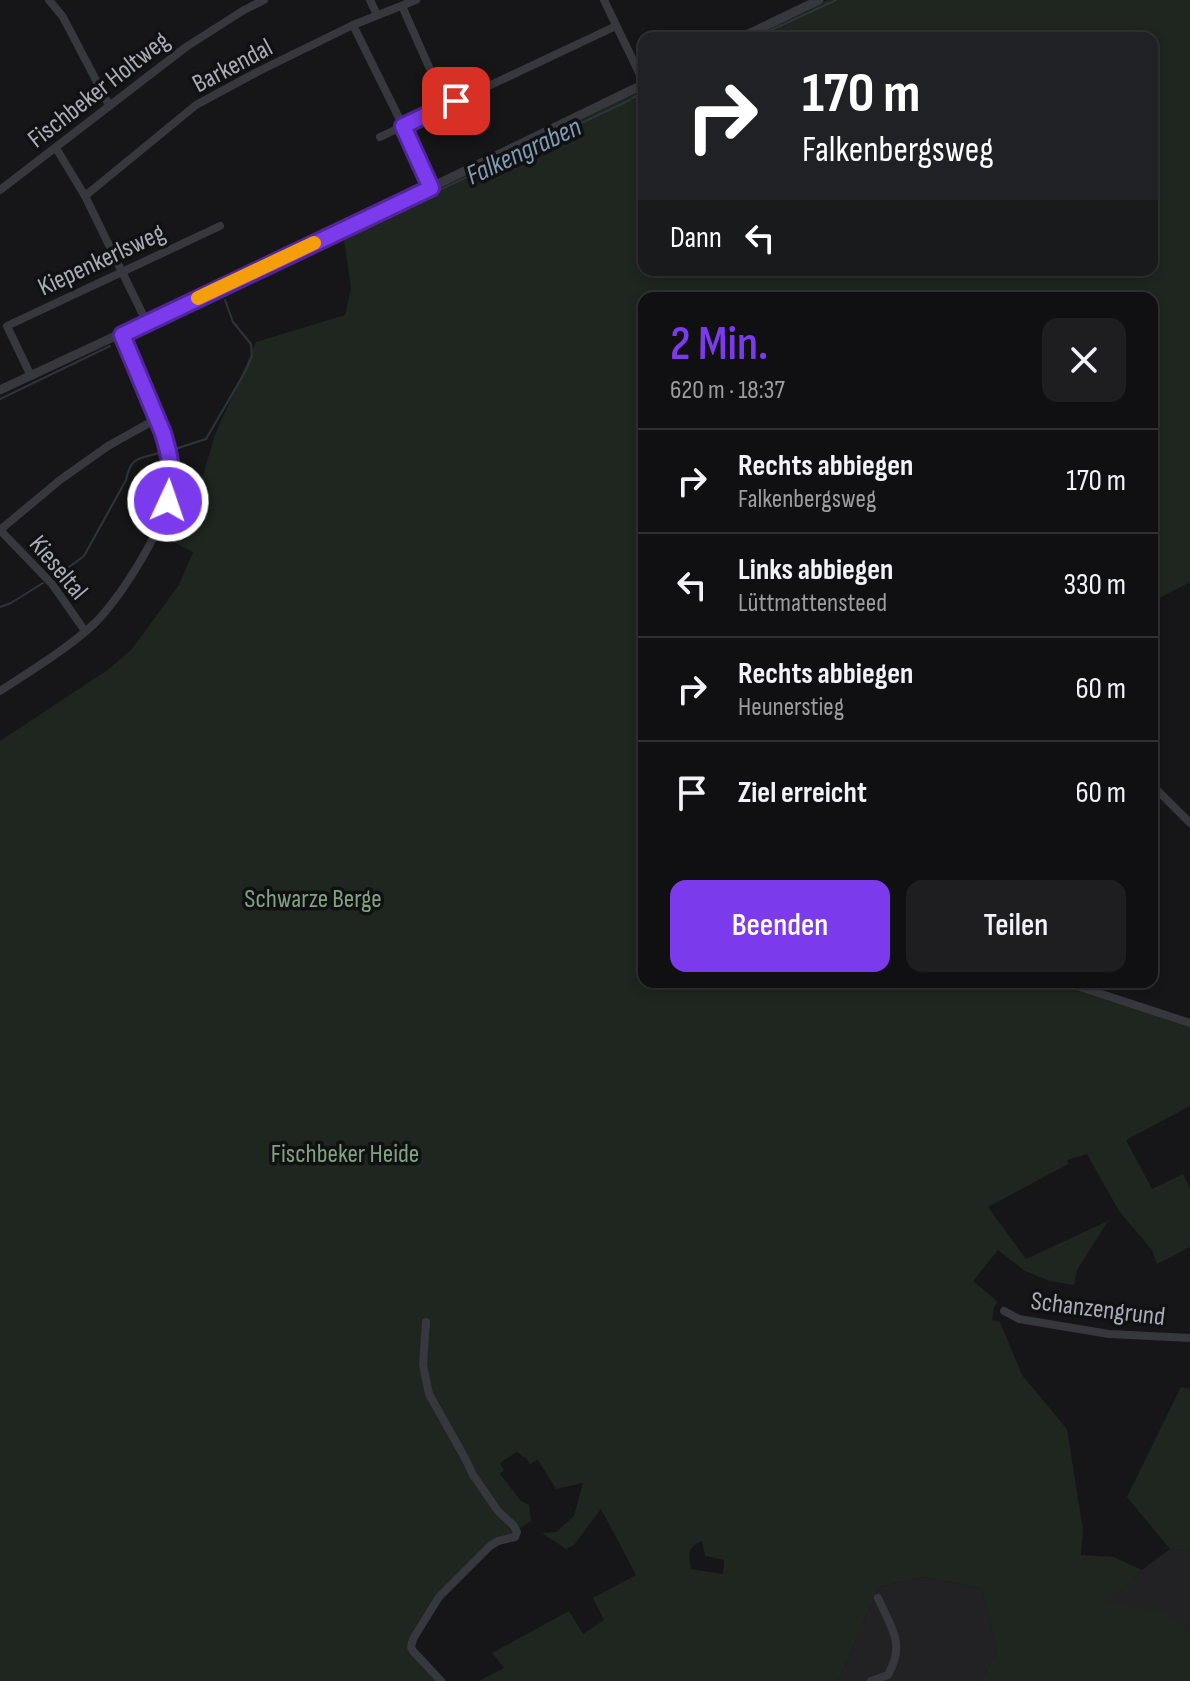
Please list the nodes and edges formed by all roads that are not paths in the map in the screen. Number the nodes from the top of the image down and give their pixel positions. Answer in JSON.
{"nodes":[{"id":1,"x":49,"y":0,"type":"edge"},
{"id":2,"x":239,"y":0,"type":"edge"},
{"id":3,"x":264,"y":0,"type":"edge"},
{"id":4,"x":370,"y":0,"type":"edge"},
{"id":5,"x":416,"y":0,"type":"edge"},
{"id":6,"x":604,"y":0,"type":"edge"},
{"id":7,"x":819,"y":0,"type":"edge"},
{"id":8,"x":402,"y":6,"type":"junction"},
{"id":9,"x":244,"y":10,"type":"junction"},
{"id":10,"x":377,"y":15,"type":"junction"},
{"id":11,"x":353,"y":25,"type":"junction"},
{"id":12,"x":616,"y":26,"type":"junction"},
{"id":13,"x":752,"y":32,"type":"edge"},
{"id":14,"x":429,"y":67,"type":"dead end"},
{"id":15,"x":638,"y":71,"type":"edge"},
{"id":16,"x":638,"y":86,"type":"edge"},
{"id":17,"x":109,"y":105,"type":"junction"},
{"id":18,"x":403,"y":126,"type":"junction"},
{"id":19,"x":380,"y":137,"type":"dead end"},
{"id":20,"x":56,"y":148,"type":"junction"},
{"id":21,"x":431,"y":188,"type":"junction"},
{"id":22,"x":0,"y":190,"type":"edge"},
{"id":23,"x":85,"y":196,"type":"junction"},
{"id":24,"x":220,"y":226,"type":"dead end"},
{"id":25,"x":122,"y":271,"type":"junction"},
{"id":26,"x":147,"y":323,"type":"junction"},
{"id":27,"x":122,"y":335,"type":"junction"},
{"id":28,"x":31,"y":376,"type":"junction"},
{"id":29,"x":0,"y":390,"type":"edge"},
{"id":30,"x":158,"y":418,"type":"junction"},
{"id":31,"x":0,"y":530,"type":"edge"},
{"id":32,"x":85,"y":631,"type":"junction"},
{"id":33,"x":0,"y":691,"type":"edge"},
{"id":34,"x":1158,"y":791,"type":"edge"},
{"id":35,"x":1190,"y":823,"type":"edge"},
{"id":36,"x":1083,"y":988,"type":"edge"},
{"id":37,"x":1190,"y":1023,"type":"edge"},
{"id":38,"x":1004,"y":1311,"type":"dead end"},
{"id":39,"x":426,"y":1322,"type":"dead end"},
{"id":40,"x":1190,"y":1338,"type":"edge"},
{"id":41,"x":878,"y":1598,"type":"dead end"},
{"id":42,"x":441,"y":1681,"type":"edge"},
{"id":43,"x":871,"y":1681,"type":"edge"}],
"edges":[{"from":1,"to":17,"type":"street"},
{"from":2,"to":9,"type":"street"},
{"from":3,"to":9,"type":"street","name":"Fischbeker Holtweg"},
{"from":4,"to":10,"type":"street"},
{"from":5,"to":8,"type":"street","name":"Barkendal"},
{"from":6,"to":12,"type":"street"},
{"from":7,"to":13,"type":"street"},
{"from":8,"to":10,"type":"street","name":"Barkendal"},
{"from":8,"to":14,"type":"street"},
{"from":9,"to":17,"type":"street","name":"Fischbeker Holtweg"},
{"from":10,"to":11,"type":"street","name":"Barkendal"},
{"from":11,"to":18,"type":"street"},
{"from":11,"to":23,"type":"street","name":"Barkendal"},
{"from":12,"to":15,"type":"street"},
{"from":12,"to":18,"type":"street"},
{"from":16,"to":21,"type":"street"},
{"from":17,"to":20,"type":"street","name":"Fischbeker Holtweg"},
{"from":18,"to":19,"type":"street"},
{"from":18,"to":21,"type":"street"},
{"from":20,"to":22,"type":"street","name":"Fischbeker Holtweg"},
{"from":20,"to":23,"type":"street"},
{"from":21,"to":26,"type":"street"},
{"from":23,"to":25,"type":"street"},
{"from":24,"to":25,"type":"street","name":"Kiepenkerlsweg"},
{"from":25,"to":26,"type":"street"},
{"from":25,"to":28,"type":"street","name":"Kiepenkerlsweg"},
{"from":26,"to":27,"type":"street"},
{"from":27,"to":28,"type":"street"},
{"from":27,"to":30,"type":"street"},
{"from":28,"to":29,"type":"street"},
{"from":30,"to":31,"type":"street"},
{"from":30,"to":32,"type":"street"},
{"from":31,"to":32,"type":"street","name":"Kieseltal"},
{"from":32,"to":33,"type":"street"},
{"from":34,"to":35,"type":"street"},
{"from":36,"to":37,"type":"street"},
{"from":38,"to":40,"type":"street","name":"Schanzengrund"},
{"from":39,"to":42,"type":"street"},
{"from":41,"to":43,"type":"street"}]}
